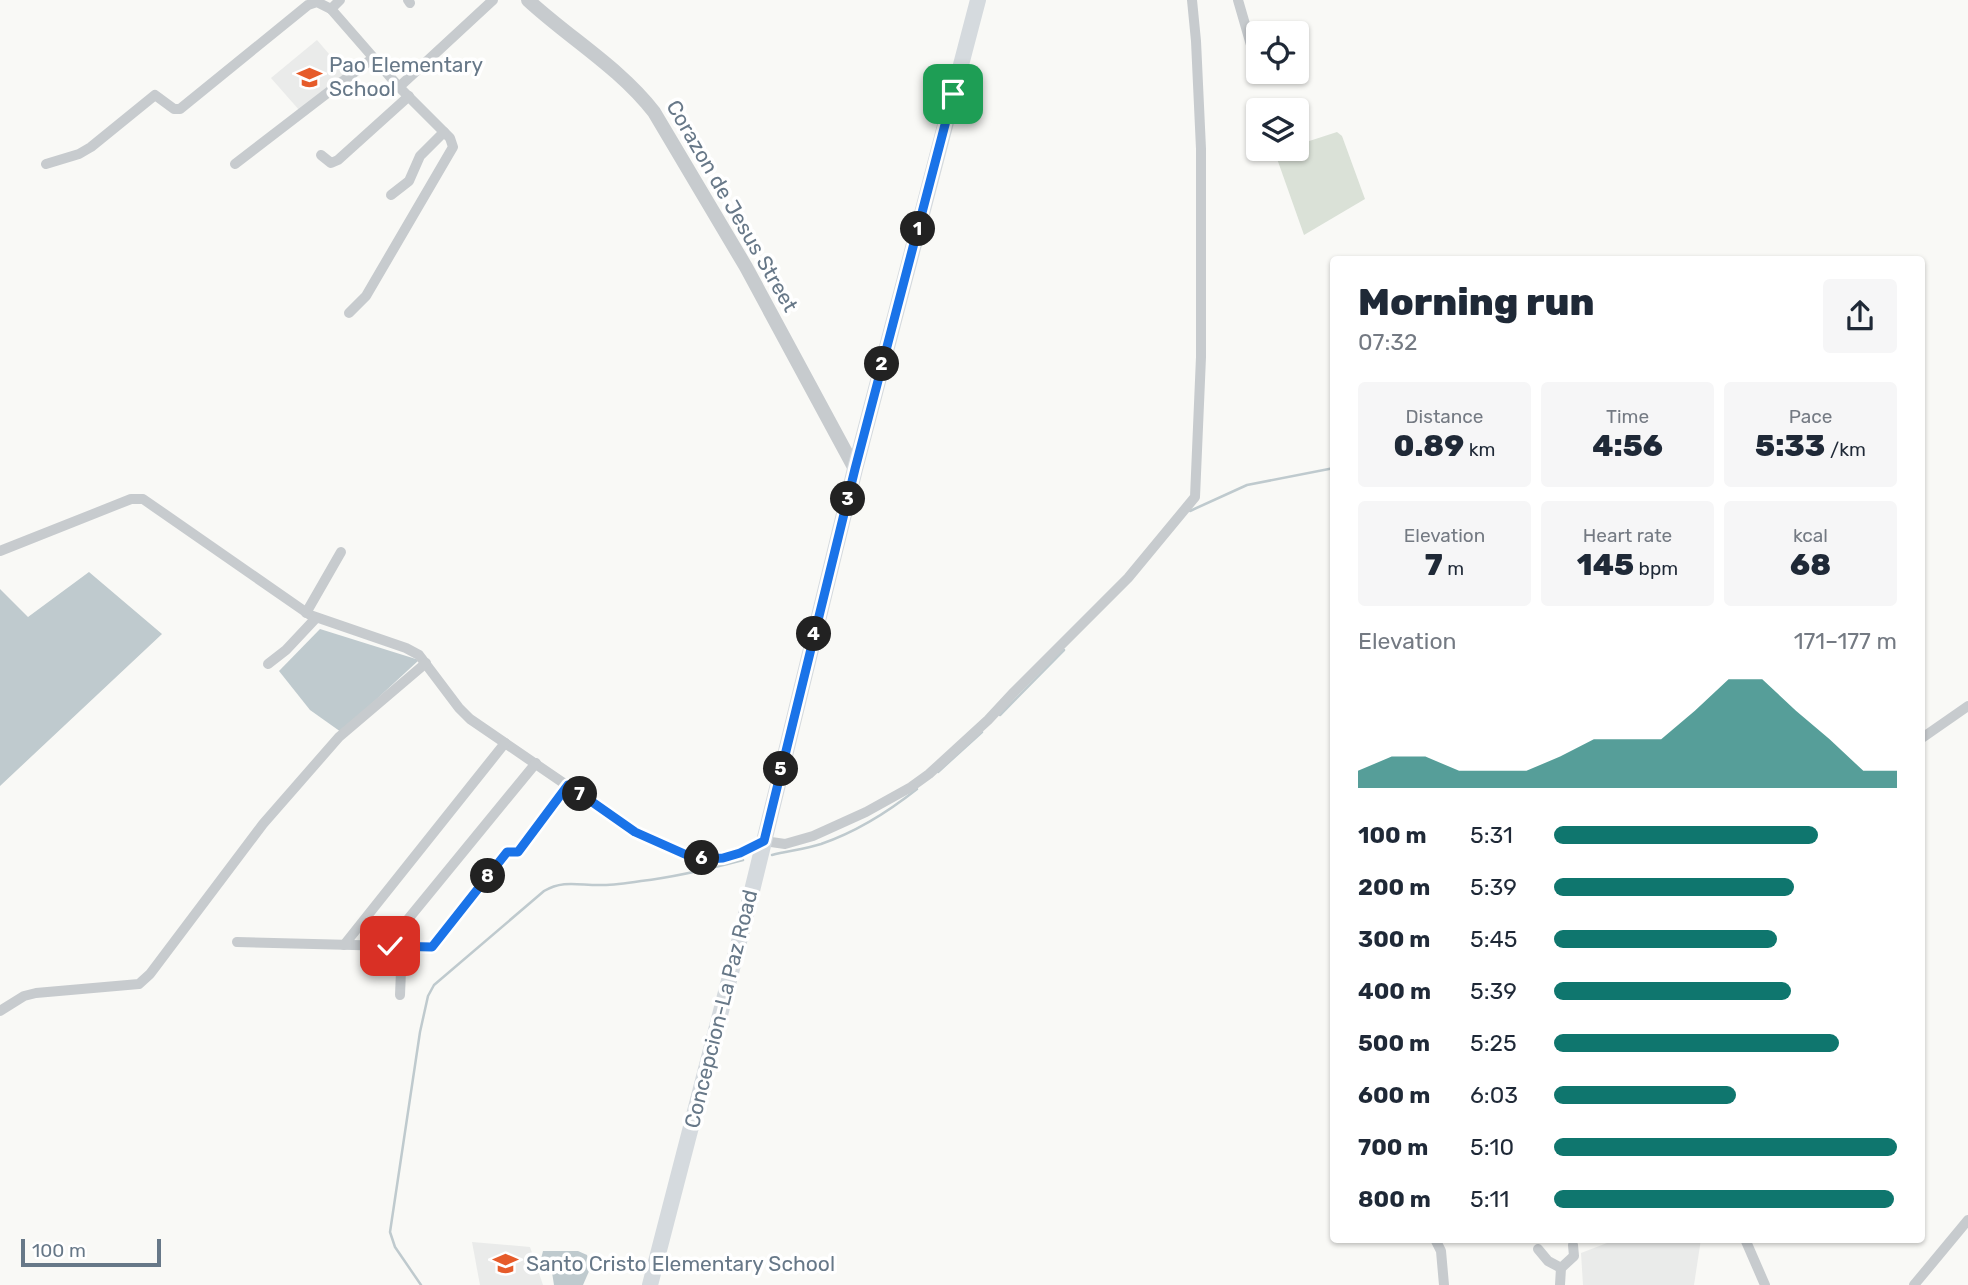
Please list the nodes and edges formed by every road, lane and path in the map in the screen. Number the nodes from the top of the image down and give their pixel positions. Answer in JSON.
{"nodes":[{"id":1,"x":340,"y":0,"type":"edge"},
{"id":2,"x":493,"y":0,"type":"edge"},
{"id":3,"x":528,"y":0,"type":"edge"},
{"id":4,"x":978,"y":0,"type":"edge"},
{"id":5,"x":1192,"y":0,"type":"edge"},
{"id":6,"x":1238,"y":0,"type":"edge"},
{"id":7,"x":331,"y":9,"type":"junction"},
{"id":8,"x":1246,"y":27,"type":"edge"},
{"id":9,"x":373,"y":58,"type":"junction"},
{"id":10,"x":399,"y":88,"type":"junction"},
{"id":11,"x":409,"y":96,"type":"junction"},
{"id":12,"x":444,"y":132,"type":"junction"},
{"id":13,"x":321,"y":155,"type":"dead end"},
{"id":14,"x":46,"y":164,"type":"dead end"},
{"id":15,"x":235,"y":164,"type":"dead end"},
{"id":16,"x":391,"y":195,"type":"dead end"},
{"id":17,"x":349,"y":313,"type":"dead end"},
{"id":18,"x":855,"y":469,"type":"junction"},
{"id":19,"x":0,"y":551,"type":"edge"},
{"id":20,"x":341,"y":552,"type":"dead end"},
{"id":21,"x":311,"y":615,"type":"junction"},
{"id":22,"x":426,"y":663,"type":"junction"},
{"id":23,"x":268,"y":664,"type":"dead end"},
{"id":24,"x":1968,"y":706,"type":"edge"},
{"id":25,"x":1925,"y":736,"type":"edge"},
{"id":26,"x":505,"y":743,"type":"junction"},
{"id":27,"x":536,"y":763,"type":"junction"},
{"id":28,"x":568,"y":785,"type":"junction"},
{"id":29,"x":764,"y":841,"type":"junction"},
{"id":30,"x":237,"y":942,"type":"dead end"},
{"id":31,"x":344,"y":945,"type":"junction"},
{"id":32,"x":390,"y":946,"type":"junction"},
{"id":33,"x":402,"y":947,"type":"junction"},
{"id":34,"x":400,"y":995,"type":"dead end"},
{"id":35,"x":0,"y":1011,"type":"edge"},
{"id":36,"x":1968,"y":1220,"type":"edge"},
{"id":37,"x":1437,"y":1243,"type":"edge"},
{"id":38,"x":1747,"y":1243,"type":"edge"},
{"id":39,"x":1573,"y":1245,"type":"dead end"},
{"id":40,"x":1538,"y":1249,"type":"dead end"},
{"id":41,"x":1561,"y":1268,"type":"junction"},
{"id":42,"x":650,"y":1285,"type":"edge"},
{"id":43,"x":1444,"y":1285,"type":"edge"},
{"id":44,"x":1560,"y":1285,"type":"edge"},
{"id":45,"x":1765,"y":1285,"type":"edge"},
{"id":46,"x":1914,"y":1285,"type":"edge"}],
"edges":[{"from":1,"to":7,"type":"street"},
{"from":2,"to":10,"type":"street"},
{"from":3,"to":18,"type":"street","name":"Corazon de Jesus Street"},
{"from":4,"to":18,"type":"main road","name":"Concepcion-La Paz Road"},
{"from":5,"to":29,"type":"street"},
{"from":6,"to":8,"type":"street"},
{"from":7,"to":9,"type":"street"},
{"from":7,"to":14,"type":"street"},
{"from":9,"to":10,"type":"street"},
{"from":9,"to":15,"type":"street"},
{"from":10,"to":11,"type":"street"},
{"from":11,"to":12,"type":"street"},
{"from":11,"to":13,"type":"street"},
{"from":12,"to":16,"type":"street"},
{"from":12,"to":17,"type":"street"},
{"from":18,"to":29,"type":"main road","name":"Concepcion-La Paz Road"},
{"from":19,"to":21,"type":"street"},
{"from":20,"to":21,"type":"street"},
{"from":21,"to":22,"type":"street"},
{"from":21,"to":23,"type":"street"},
{"from":22,"to":26,"type":"street"},
{"from":22,"to":35,"type":"street"},
{"from":24,"to":25,"type":"street"},
{"from":26,"to":27,"type":"street"},
{"from":26,"to":31,"type":"street"},
{"from":27,"to":28,"type":"street"},
{"from":27,"to":32,"type":"street"},
{"from":28,"to":29,"type":"street"},
{"from":28,"to":33,"type":"street"},
{"from":29,"to":42,"type":"main road","name":"Concepcion-La Paz Road"},
{"from":30,"to":31,"type":"street"},
{"from":31,"to":32,"type":"street"},
{"from":32,"to":33,"type":"street"},
{"from":33,"to":34,"type":"street"},
{"from":36,"to":46,"type":"street"},
{"from":37,"to":43,"type":"street"},
{"from":38,"to":45,"type":"street"},
{"from":39,"to":41,"type":"street"},
{"from":40,"to":41,"type":"street"},
{"from":41,"to":44,"type":"street"}]}
